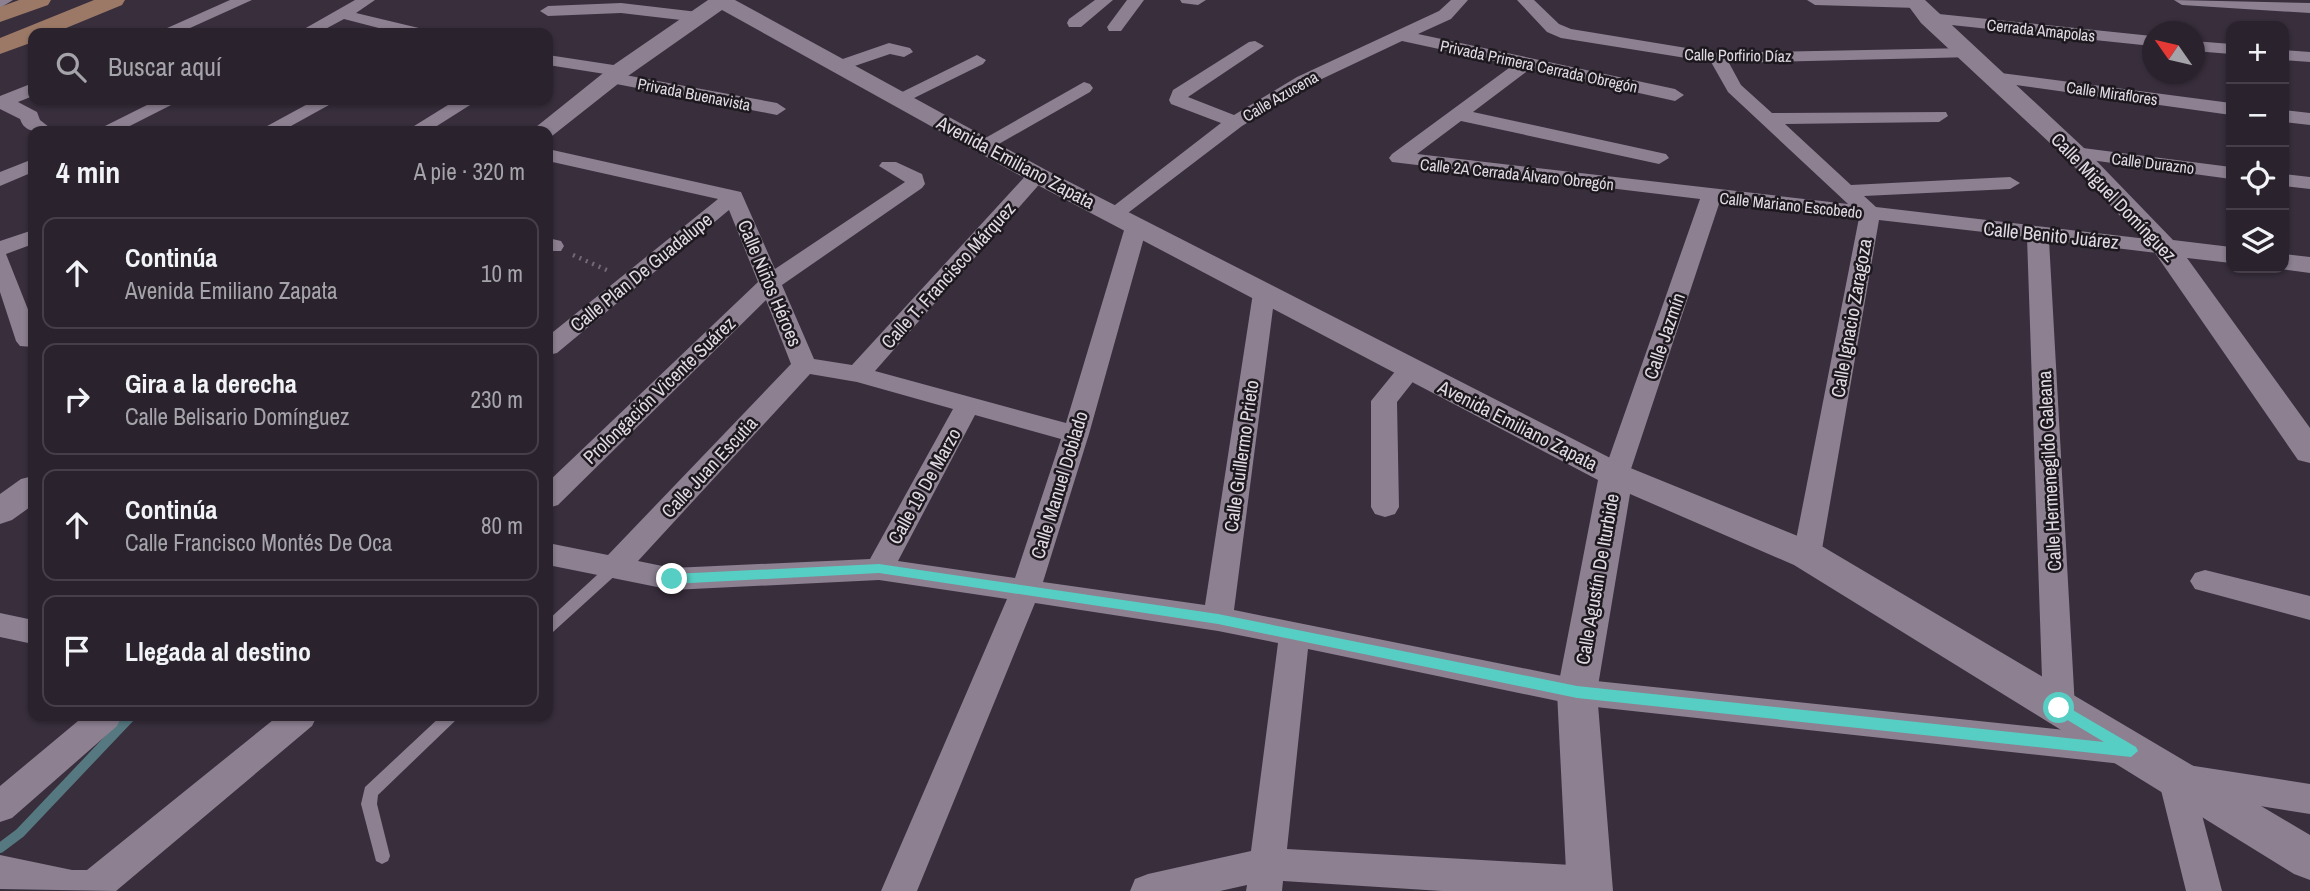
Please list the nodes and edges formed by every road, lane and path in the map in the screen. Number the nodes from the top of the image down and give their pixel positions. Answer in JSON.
{"nodes":[{"id":1,"x":40,"y":0,"type":"edge"},
{"id":2,"x":114,"y":0,"type":"edge"},
{"id":3,"x":244,"y":0,"type":"edge"},
{"id":4,"x":368,"y":0,"type":"edge"},
{"id":5,"x":1105,"y":0,"type":"edge"},
{"id":6,"x":1136,"y":0,"type":"edge"},
{"id":7,"x":1188,"y":0,"type":"edge"},
{"id":8,"x":1196,"y":0,"type":"edge"},
{"id":9,"x":1460,"y":0,"type":"edge"},
{"id":10,"x":1525,"y":0,"type":"edge"},
{"id":11,"x":1815,"y":0,"type":"edge"},
{"id":12,"x":2182,"y":0,"type":"edge"},
{"id":13,"x":2225,"y":1,"type":"edge"},
{"id":14,"x":713,"y":6,"type":"edge"},
{"id":15,"x":1920,"y":7,"type":"edge"},
{"id":16,"x":2310,"y":8,"type":"edge"},
{"id":17,"x":548,"y":10,"type":"dead end"},
{"id":18,"x":342,"y":14,"type":"junction"},
{"id":19,"x":0,"y":15,"type":"edge"},
{"id":20,"x":1075,"y":23,"type":"dead end"},
{"id":21,"x":1115,"y":27,"type":"dead end"},
{"id":22,"x":46,"y":28,"type":"edge"},
{"id":23,"x":177,"y":28,"type":"edge"},
{"id":24,"x":315,"y":28,"type":"edge"},
{"id":25,"x":397,"y":28,"type":"edge"},
{"id":26,"x":28,"y":35,"type":"edge"},
{"id":27,"x":1402,"y":36,"type":"junction"},
{"id":28,"x":2142,"y":40,"type":"edge"},
{"id":29,"x":1255,"y":46,"type":"dead end"},
{"id":30,"x":0,"y":47,"type":"edge"},
{"id":31,"x":2205,"y":47,"type":"edge"},
{"id":32,"x":2226,"y":49,"type":"edge"},
{"id":33,"x":904,"y":52,"type":"dead end"},
{"id":34,"x":1967,"y":53,"type":"junction"},
{"id":35,"x":2289,"y":55,"type":"edge"},
{"id":36,"x":2310,"y":57,"type":"edge"},
{"id":37,"x":1717,"y":58,"type":"junction"},
{"id":38,"x":977,"y":60,"type":"dead end"},
{"id":39,"x":553,"y":61,"type":"edge"},
{"id":40,"x":1527,"y":63,"type":"junction"},
{"id":41,"x":840,"y":66,"type":"junction"},
{"id":42,"x":616,"y":74,"type":"junction"},
{"id":43,"x":1993,"y":77,"type":"junction"},
{"id":44,"x":1084,"y":88,"type":"dead end"},
{"id":45,"x":28,"y":91,"type":"edge"},
{"id":46,"x":1675,"y":95,"type":"dead end"},
{"id":47,"x":899,"y":99,"type":"junction"},
{"id":48,"x":1,"y":102,"type":"edge"},
{"id":49,"x":161,"y":105,"type":"edge"},
{"id":50,"x":320,"y":105,"type":"edge"},
{"id":51,"x":460,"y":105,"type":"edge"},
{"id":52,"x":2226,"y":108,"type":"edge"},
{"id":53,"x":777,"y":109,"type":"dead end"},
{"id":54,"x":1457,"y":114,"type":"junction"},
{"id":55,"x":1938,"y":116,"type":"dead end"},
{"id":56,"x":2289,"y":117,"type":"edge"},
{"id":57,"x":1766,"y":119,"type":"junction"},
{"id":58,"x":2310,"y":119,"type":"edge"},
{"id":59,"x":1235,"y":122,"type":"junction"},
{"id":60,"x":37,"y":126,"type":"edge"},
{"id":61,"x":116,"y":126,"type":"edge"},
{"id":62,"x":278,"y":126,"type":"edge"},
{"id":63,"x":425,"y":126,"type":"edge"},
{"id":64,"x":549,"y":126,"type":"edge"},
{"id":65,"x":983,"y":145,"type":"junction"},
{"id":66,"x":2075,"y":153,"type":"junction"},
{"id":67,"x":553,"y":156,"type":"edge"},
{"id":68,"x":1659,"y":158,"type":"dead end"},
{"id":69,"x":889,"y":166,"type":"dead end"},
{"id":70,"x":28,"y":167,"type":"edge"},
{"id":71,"x":2226,"y":172,"type":"edge"},
{"id":72,"x":1037,"y":175,"type":"junction"},
{"id":73,"x":0,"y":180,"type":"edge"},
{"id":74,"x":2289,"y":181,"type":"edge"},
{"id":75,"x":2010,"y":183,"type":"dead end"},
{"id":76,"x":2310,"y":183,"type":"edge"},
{"id":77,"x":1845,"y":191,"type":"junction"},
{"id":78,"x":734,"y":196,"type":"junction"},
{"id":79,"x":1711,"y":196,"type":"junction"},
{"id":80,"x":1870,"y":213,"type":"junction"},
{"id":81,"x":1124,"y":221,"type":"junction"},
{"id":82,"x":2038,"y":234,"type":"junction"},
{"id":83,"x":28,"y":238,"type":"edge"},
{"id":84,"x":553,"y":246,"type":"edge"},
{"id":85,"x":2165,"y":247,"type":"junction"},
{"id":86,"x":0,"y":249,"type":"edge"},
{"id":87,"x":2226,"y":254,"type":"edge"},
{"id":88,"x":0,"y":259,"type":"edge"},
{"id":89,"x":2289,"y":263,"type":"edge"},
{"id":90,"x":2310,"y":265,"type":"edge"},
{"id":91,"x":631,"y":280,"type":"junction"},
{"id":92,"x":770,"y":283,"type":"junction"},
{"id":93,"x":1264,"y":293,"type":"junction"},
{"id":94,"x":28,"y":331,"type":"edge"},
{"id":95,"x":553,"y":344,"type":"edge"},
{"id":96,"x":804,"y":365,"type":"junction"},
{"id":97,"x":1411,"y":369,"type":"junction"},
{"id":98,"x":858,"y":374,"type":"junction"},
{"id":99,"x":969,"y":403,"type":"junction"},
{"id":100,"x":1076,"y":435,"type":"junction"},
{"id":101,"x":2310,"y":452,"type":"edge"},
{"id":102,"x":1616,"y":475,"type":"junction"},
{"id":103,"x":28,"y":491,"type":"edge"},
{"id":104,"x":553,"y":493,"type":"edge"},
{"id":105,"x":1385,"y":506,"type":"dead end"},
{"id":106,"x":0,"y":511,"type":"edge"},
{"id":107,"x":553,"y":555,"type":"edge"},
{"id":108,"x":1807,"y":555,"type":"junction"},
{"id":109,"x":614,"y":568,"type":"junction"},
{"id":110,"x":879,"y":569,"type":"junction"},
{"id":111,"x":2204,"y":581,"type":"dead end"},
{"id":112,"x":1026,"y":589,"type":"junction"},
{"id":113,"x":2310,"y":607,"type":"edge"},
{"id":114,"x":1218,"y":619,"type":"junction"},
{"id":115,"x":553,"y":623,"type":"edge"},
{"id":116,"x":0,"y":625,"type":"edge"},
{"id":117,"x":28,"y":631,"type":"edge"},
{"id":118,"x":1294,"y":634,"type":"junction"},
{"id":119,"x":1577,"y":692,"type":"junction"},
{"id":120,"x":2059,"y":708,"type":"junction"},
{"id":121,"x":100,"y":721,"type":"edge"},
{"id":122,"x":295,"y":721,"type":"edge"},
{"id":123,"x":445,"y":721,"type":"edge"},
{"id":124,"x":2131,"y":751,"type":"junction"},
{"id":125,"x":2175,"y":778,"type":"junction"},
{"id":126,"x":2310,"y":799,"type":"edge"},
{"id":127,"x":0,"y":807,"type":"edge"},
{"id":128,"x":382,"y":856,"type":"dead end"},
{"id":129,"x":2310,"y":859,"type":"edge"},
{"id":130,"x":0,"y":872,"type":"edge"},
{"id":131,"x":1264,"y":877,"type":"edge"},
{"id":132,"x":1589,"y":887,"type":"edge"},
{"id":133,"x":899,"y":891,"type":"edge"},
{"id":134,"x":1147,"y":891,"type":"edge"},
{"id":135,"x":2204,"y":891,"type":"edge"}],
"edges":[{"from":1,"to":19,"type":"main road"},
{"from":2,"to":22,"type":"main road"},
{"from":3,"to":23,"type":"street"},
{"from":4,"to":18,"type":"street"},
{"from":5,"to":20,"type":"street"},
{"from":6,"to":21,"type":"street"},
{"from":7,"to":8,"type":"street"},
{"from":9,"to":27,"type":"street","name":"Calle Azucena"},
{"from":10,"to":37,"type":"street","name":"Calle Porfirio Díaz"},
{"from":11,"to":15,"type":"street"},
{"from":12,"to":13,"type":"street"},
{"from":13,"to":16,"type":"street"},
{"from":14,"to":17,"type":"street"},
{"from":14,"to":41,"type":"street","name":"Avenida Emiliano Zapata"},
{"from":14,"to":42,"type":"street"},
{"from":15,"to":28,"type":"street","name":"Cerrada Amapolas"},
{"from":15,"to":34,"type":"street","name":"Calle Miguel Domínguez"},
{"from":18,"to":24,"type":"street"},
{"from":18,"to":25,"type":"street"},
{"from":26,"to":30,"type":"main road"},
{"from":27,"to":40,"type":"street","name":"Privada Primera Cerrada Obregón"},
{"from":27,"to":59,"type":"street","name":"Calle Azucena"},
{"from":29,"to":59,"type":"street"},
{"from":31,"to":32,"type":"street"},
{"from":33,"to":41,"type":"street"},
{"from":34,"to":37,"type":"street","name":"Calle Porfirio Díaz"},
{"from":34,"to":43,"type":"street","name":"Calle Miguel Domínguez"},
{"from":35,"to":36,"type":"street"},
{"from":37,"to":57,"type":"street","name":"Calle Ignacio Zaragoza"},
{"from":38,"to":47,"type":"street"},
{"from":39,"to":42,"type":"street"},
{"from":40,"to":46,"type":"street","name":"Privada Primera Cerrada Obregón"},
{"from":40,"to":54,"type":"street","name":"Calle 2A Cerrada Álvaro Obregón"},
{"from":41,"to":47,"type":"street","name":"Avenida Emiliano Zapata"},
{"from":42,"to":53,"type":"street","name":"Privada Buenavista"},
{"from":42,"to":64,"type":"street"},
{"from":43,"to":52,"type":"street","name":"Calle Miraflores"},
{"from":43,"to":66,"type":"street","name":"Calle Miguel Domínguez"},
{"from":44,"to":65,"type":"street"},
{"from":45,"to":48,"type":"street"},
{"from":47,"to":65,"type":"street","name":"Avenida Emiliano Zapata"},
{"from":48,"to":60,"type":"street"},
{"from":49,"to":61,"type":"street"},
{"from":50,"to":62,"type":"street"},
{"from":51,"to":63,"type":"street"},
{"from":54,"to":68,"type":"street"},
{"from":54,"to":79,"type":"street","name":"Calle 2A Cerrada Álvaro Obregón"},
{"from":55,"to":57,"type":"street"},
{"from":56,"to":58,"type":"street"},
{"from":57,"to":77,"type":"street","name":"Calle Ignacio Zaragoza"},
{"from":59,"to":81,"type":"street","name":"Calle Azucena"},
{"from":65,"to":72,"type":"street","name":"Avenida Emiliano Zapata"},
{"from":66,"to":71,"type":"street","name":"Calle Durazno"},
{"from":66,"to":85,"type":"street","name":"Calle Miguel Domínguez"},
{"from":67,"to":78,"type":"street","name":"Calle Niños Héroes"},
{"from":69,"to":92,"type":"street","name":"Prolongación Vicente Suárez"},
{"from":70,"to":73,"type":"street"},
{"from":72,"to":81,"type":"street","name":"Avenida Emiliano Zapata"},
{"from":72,"to":98,"type":"street","name":"Calle T. Francisco Márquez"},
{"from":74,"to":76,"type":"street"},
{"from":75,"to":77,"type":"street"},
{"from":77,"to":80,"type":"street","name":"Calle Ignacio Zaragoza"},
{"from":78,"to":91,"type":"street","name":"Calle Plan De Guadalupe"},
{"from":78,"to":92,"type":"street","name":"Calle Niños Héroes"},
{"from":79,"to":80,"type":"street","name":"Calle Mariano Escobedo"},
{"from":79,"to":102,"type":"street","name":"Calle Jazmín"},
{"from":80,"to":82,"type":"street","name":"Calle Benito Juárez"},
{"from":80,"to":108,"type":"street","name":"Calle Ignacio Zaragoza"},
{"from":81,"to":93,"type":"street","name":"Avenida Emiliano Zapata"},
{"from":81,"to":100,"type":"street","name":"Calle Manuel Doblado"},
{"from":82,"to":85,"type":"street","name":"Calle Benito Juárez"},
{"from":82,"to":120,"type":"street","name":"Calle Hermenegildo Galeana"},
{"from":83,"to":86,"type":"street"},
{"from":84,"to":91,"type":"path"},
{"from":85,"to":87,"type":"street","name":"Calle Benito Juárez"},
{"from":85,"to":101,"type":"street","name":"Calle Miguel Domínguez"},
{"from":88,"to":94,"type":"street"},
{"from":89,"to":90,"type":"street"},
{"from":91,"to":95,"type":"street","name":"Calle Plan De Guadalupe"},
{"from":92,"to":96,"type":"street","name":"Calle Niños Héroes"},
{"from":92,"to":104,"type":"street","name":"Prolongación Vicente Suárez"},
{"from":93,"to":97,"type":"street","name":"Avenida Emiliano Zapata"},
{"from":93,"to":114,"type":"street","name":"Calle Guillermo Prieto"},
{"from":96,"to":98,"type":"street","name":"Calle Niños Héroes"},
{"from":96,"to":109,"type":"street","name":"Calle Juan Escutia"},
{"from":97,"to":102,"type":"street","name":"Avenida Emiliano Zapata"},
{"from":97,"to":105,"type":"street"},
{"from":98,"to":99,"type":"street","name":"Calle Niños Héroes"},
{"from":99,"to":100,"type":"street","name":"Calle Niños Héroes"},
{"from":99,"to":110,"type":"street","name":"Calle 19 De Marzo"},
{"from":100,"to":112,"type":"street","name":"Calle Manuel Doblado"},
{"from":102,"to":108,"type":"street","name":"Avenida Emiliano Zapata"},
{"from":102,"to":119,"type":"street","name":"Calle Agustín De Iturbide"},
{"from":103,"to":106,"type":"street"},
{"from":107,"to":109,"type":"street"},
{"from":108,"to":120,"type":"street","name":"Avenida Emiliano Zapata"},
{"from":109,"to":110,"type":"street"},
{"from":109,"to":115,"type":"lane"},
{"from":110,"to":112,"type":"street"},
{"from":111,"to":113,"type":"street"},
{"from":112,"to":114,"type":"street"},
{"from":112,"to":133,"type":"street","name":"Calle Manuel Doblado"},
{"from":114,"to":118,"type":"street"},
{"from":116,"to":117,"type":"street"},
{"from":118,"to":119,"type":"street"},
{"from":118,"to":131,"type":"street"},
{"from":119,"to":124,"type":"street"},
{"from":119,"to":132,"type":"street","name":"Calle Agustín De Iturbide"},
{"from":120,"to":124,"type":"street","name":"Avenida Emiliano Zapata"},
{"from":121,"to":127,"type":"street"},
{"from":122,"to":130,"type":"street"},
{"from":123,"to":128,"type":"lane"},
{"from":124,"to":125,"type":"street","name":"Avenida Emiliano Zapata"},
{"from":125,"to":126,"type":"street"},
{"from":125,"to":129,"type":"street","name":"Avenida Emiliano Zapata"},
{"from":125,"to":135,"type":"street"},
{"from":131,"to":132,"type":"street"},
{"from":131,"to":134,"type":"street"}]}
